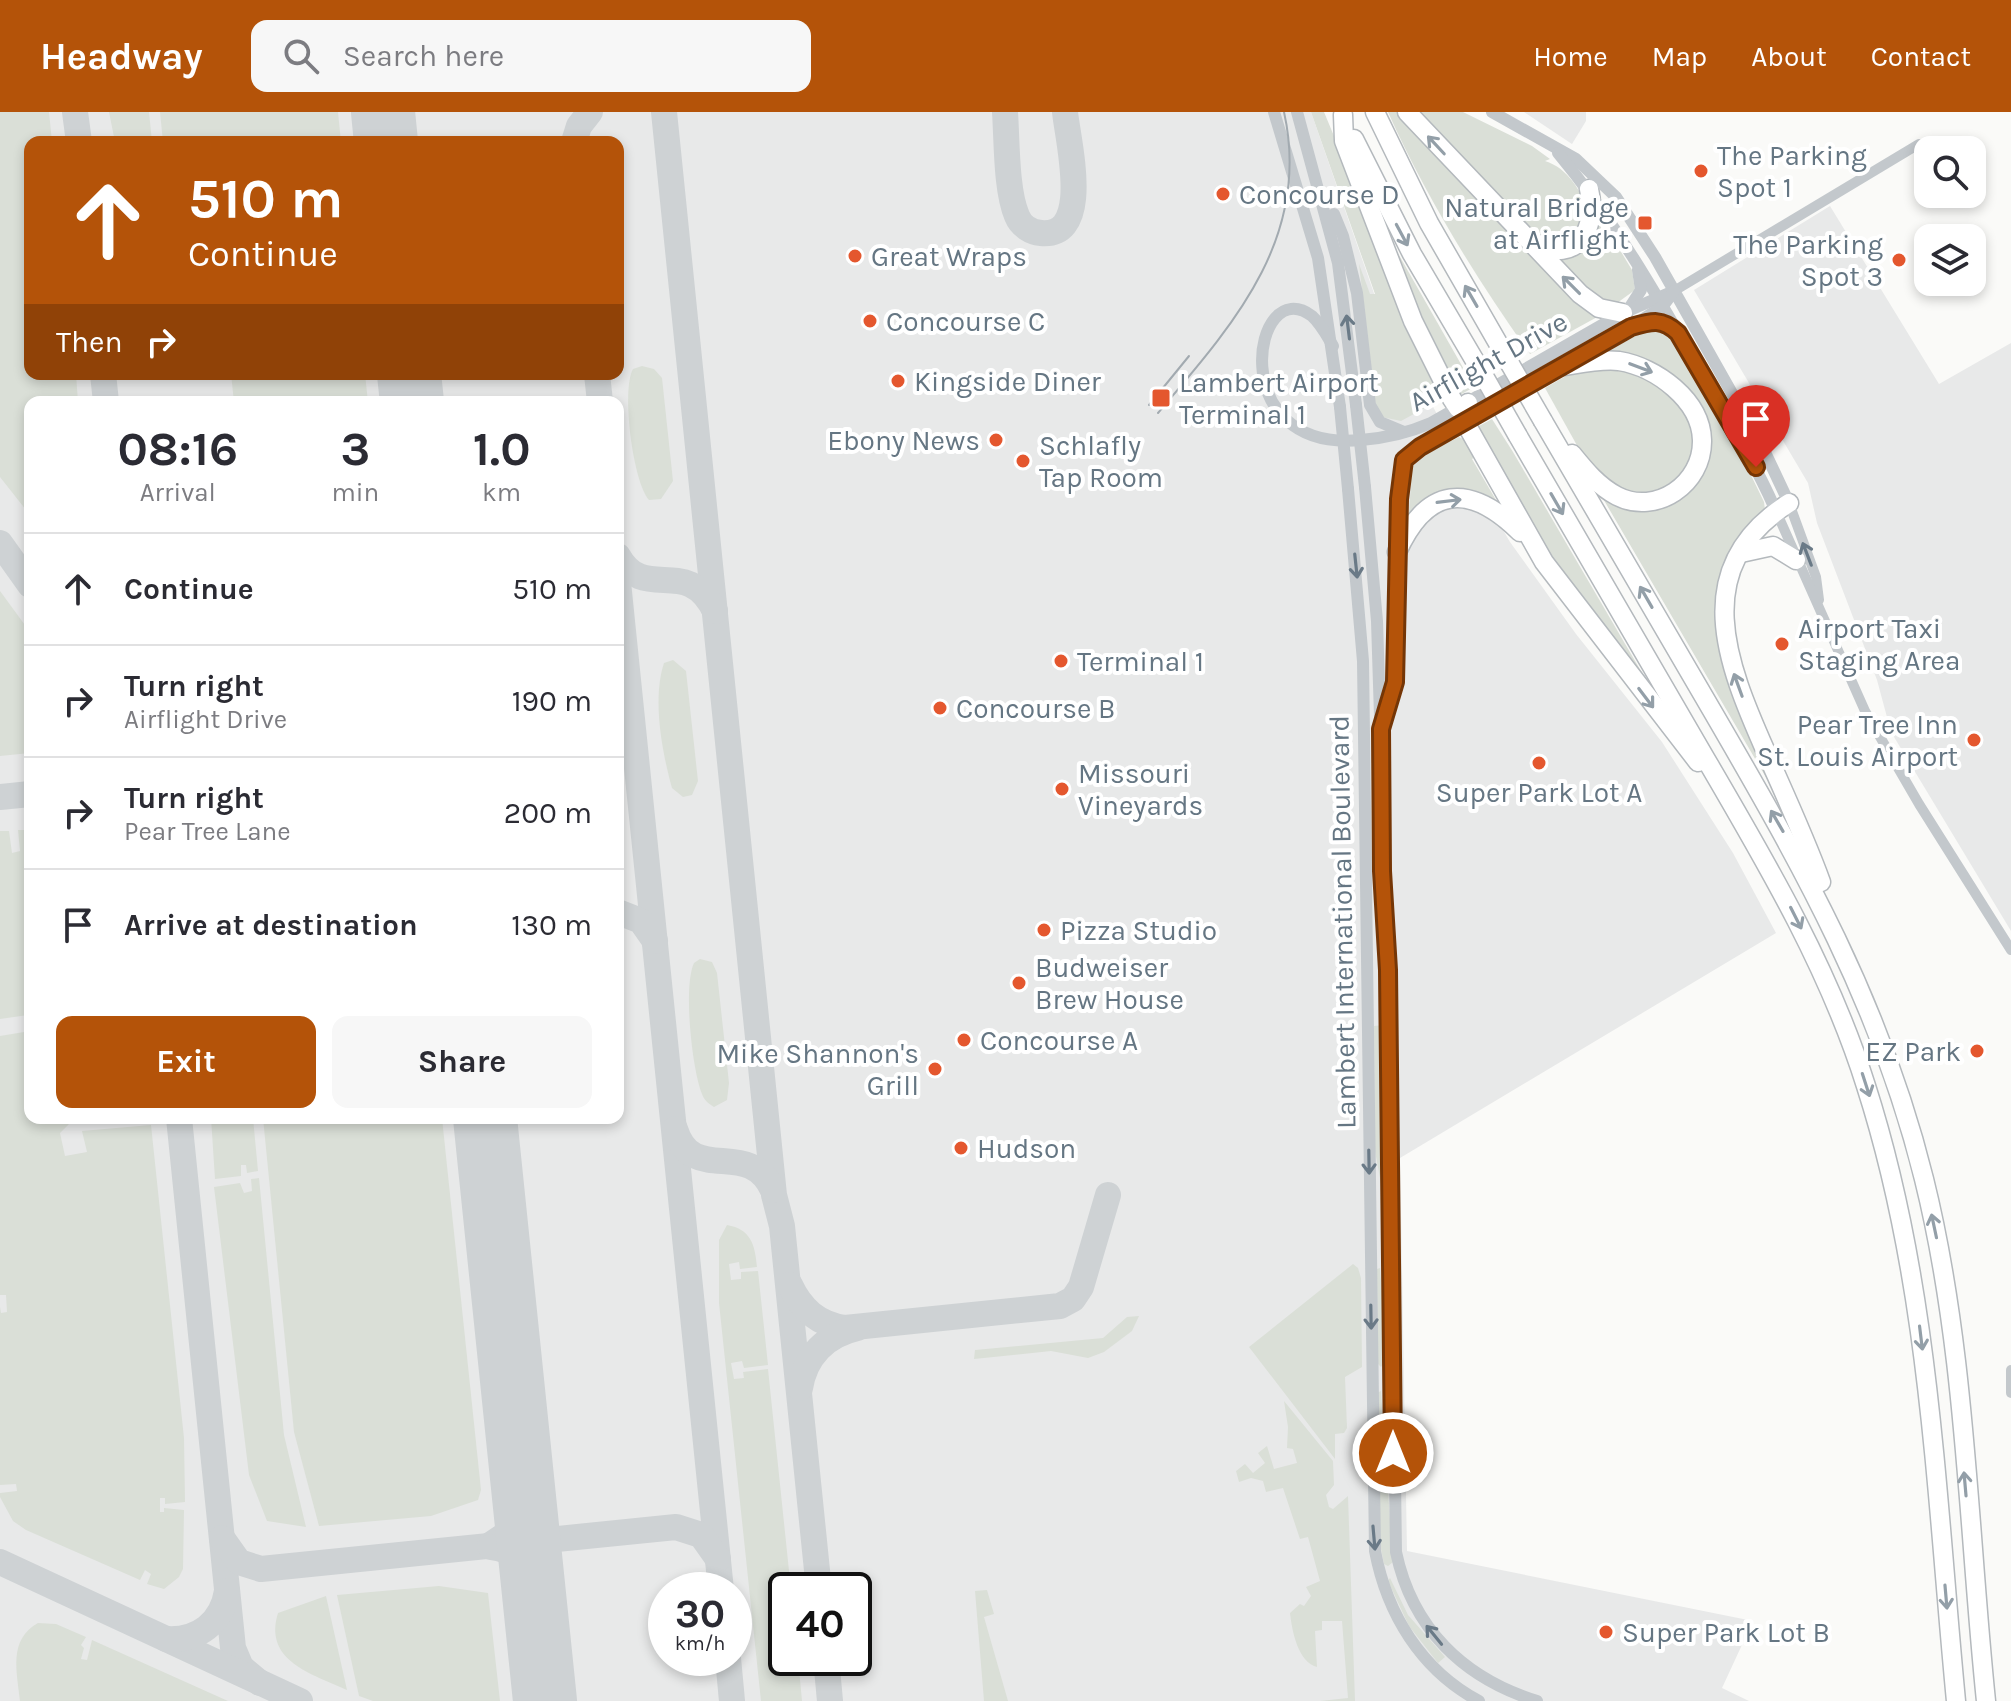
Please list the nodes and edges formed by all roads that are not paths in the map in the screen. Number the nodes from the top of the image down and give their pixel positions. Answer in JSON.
{"nodes":[{"id":1,"x":1274,"y":112,"type":"edge"},
{"id":2,"x":1297,"y":112,"type":"edge"},
{"id":3,"x":1375,"y":112,"type":"edge"},
{"id":4,"x":1407,"y":112,"type":"edge"},
{"id":5,"x":1492,"y":112,"type":"edge"},
{"id":6,"x":1343,"y":113,"type":"edge"},
{"id":7,"x":1914,"y":147,"type":"edge"},
{"id":8,"x":1553,"y":148,"type":"junction"},
{"id":9,"x":1320,"y":186,"type":"junction"},
{"id":10,"x":1589,"y":189,"type":"junction"},
{"id":11,"x":1529,"y":241,"type":"junction"},
{"id":12,"x":1637,"y":262,"type":"junction"},
{"id":13,"x":1674,"y":291,"type":"junction"},
{"id":14,"x":1660,"y":300,"type":"junction"},
{"id":15,"x":1627,"y":316,"type":"junction"},
{"id":16,"x":1678,"y":333,"type":"junction"},
{"id":17,"x":1333,"y":346,"type":"junction"},
{"id":18,"x":1565,"y":366,"type":"junction"},
{"id":19,"x":1466,"y":413,"type":"junction"},
{"id":20,"x":1543,"y":421,"type":"junction"},
{"id":21,"x":1407,"y":434,"type":"junction"},
{"id":22,"x":1782,"y":507,"type":"junction"},
{"id":23,"x":1533,"y":546,"type":"junction"},
{"id":24,"x":1397,"y":552,"type":"junction"},
{"id":25,"x":1741,"y":553,"type":"junction"},
{"id":26,"x":1796,"y":560,"type":"junction"},
{"id":27,"x":1820,"y":605,"type":"junction"},
{"id":28,"x":1381,"y":729,"type":"junction"},
{"id":29,"x":1730,"y":801,"type":"junction"},
{"id":30,"x":2011,"y":950,"type":"edge"},
{"id":31,"x":1851,"y":965,"type":"junction"},
{"id":32,"x":2011,"y":1370,"type":"edge"},
{"id":33,"x":2011,"y":1393,"type":"edge"},
{"id":34,"x":1479,"y":1701,"type":"edge"},
{"id":35,"x":1537,"y":1701,"type":"edge"},
{"id":36,"x":1956,"y":1701,"type":"edge"},
{"id":37,"x":1986,"y":1701,"type":"edge"}],
"edges":[{"from":1,"to":17,"type":"street","name":"Lambert International Boulevard"},
{"from":2,"to":9,"type":"street","name":"Lambert International Boulevard"},
{"from":20,"to":3,"type":"highway","one_way":true,"bridge":true},
{"from":11,"to":4,"type":"highway","one_way":true},
{"from":5,"to":8,"type":"street"},
{"from":6,"to":19,"type":"highway"},
{"from":6,"to":29,"type":"highway","one_way":true,"bridge":true},
{"from":7,"to":13,"type":"street","name":"Airflight Drive"},
{"from":8,"to":10,"type":"street"},
{"from":8,"to":13,"type":"street"},
{"from":9,"to":21,"type":"street"},
{"from":28,"to":9,"type":"street","name":"Lambert International Boulevard","one_way":true,"bridge":true},
{"from":10,"to":11,"type":"highway"},
{"from":10,"to":12,"type":"street"},
{"from":15,"to":11,"type":"highway","one_way":true},
{"from":12,"to":14,"type":"street"},
{"from":12,"to":15,"type":"street"},
{"from":13,"to":14,"type":"street","name":"Airflight Drive"},
{"from":13,"to":22,"type":"street"},
{"from":14,"to":15,"type":"street","name":"Airflight Drive"},
{"from":14,"to":16,"type":"street"},
{"from":15,"to":16,"type":"street"},
{"from":15,"to":18,"type":"street","name":"Airflight Drive"},
{"from":15,"to":19,"type":"street","name":"Airflight Drive"},
{"from":16,"to":22,"type":"street"},
{"from":17,"to":21,"type":"street","name":"Airflight Drive"},
{"from":17,"to":34,"type":"street","name":"Lambert International Boulevard","one_way":true,"bridge":true},
{"from":18,"to":19,"type":"street","name":"Airflight Drive"},
{"from":18,"to":20,"type":"highway","one_way":true},
{"from":19,"to":21,"type":"street","name":"Airflight Drive"},
{"from":19,"to":23,"type":"highway"},
{"from":19,"to":24,"type":"street","name":"Airflight Drive"},
{"from":31,"to":20,"type":"highway","one_way":true},
{"from":22,"to":25,"type":"highway"},
{"from":22,"to":26,"type":"street"},
{"from":27,"to":22,"type":"street","one_way":true},
{"from":24,"to":23,"type":"highway","one_way":true},
{"from":23,"to":29,"type":"highway","one_way":true},
{"from":24,"to":28,"type":"street"},
{"from":25,"to":26,"type":"highway"},
{"from":31,"to":25,"type":"highway","one_way":true},
{"from":26,"to":27,"type":"street"},
{"from":27,"to":30,"type":"street"},
{"from":35,"to":28,"type":"street","name":"Lambert International Boulevard","one_way":true},
{"from":29,"to":36,"type":"highway","one_way":true},
{"from":37,"to":31,"type":"highway","one_way":true},
{"from":32,"to":33,"type":"street"}]}
